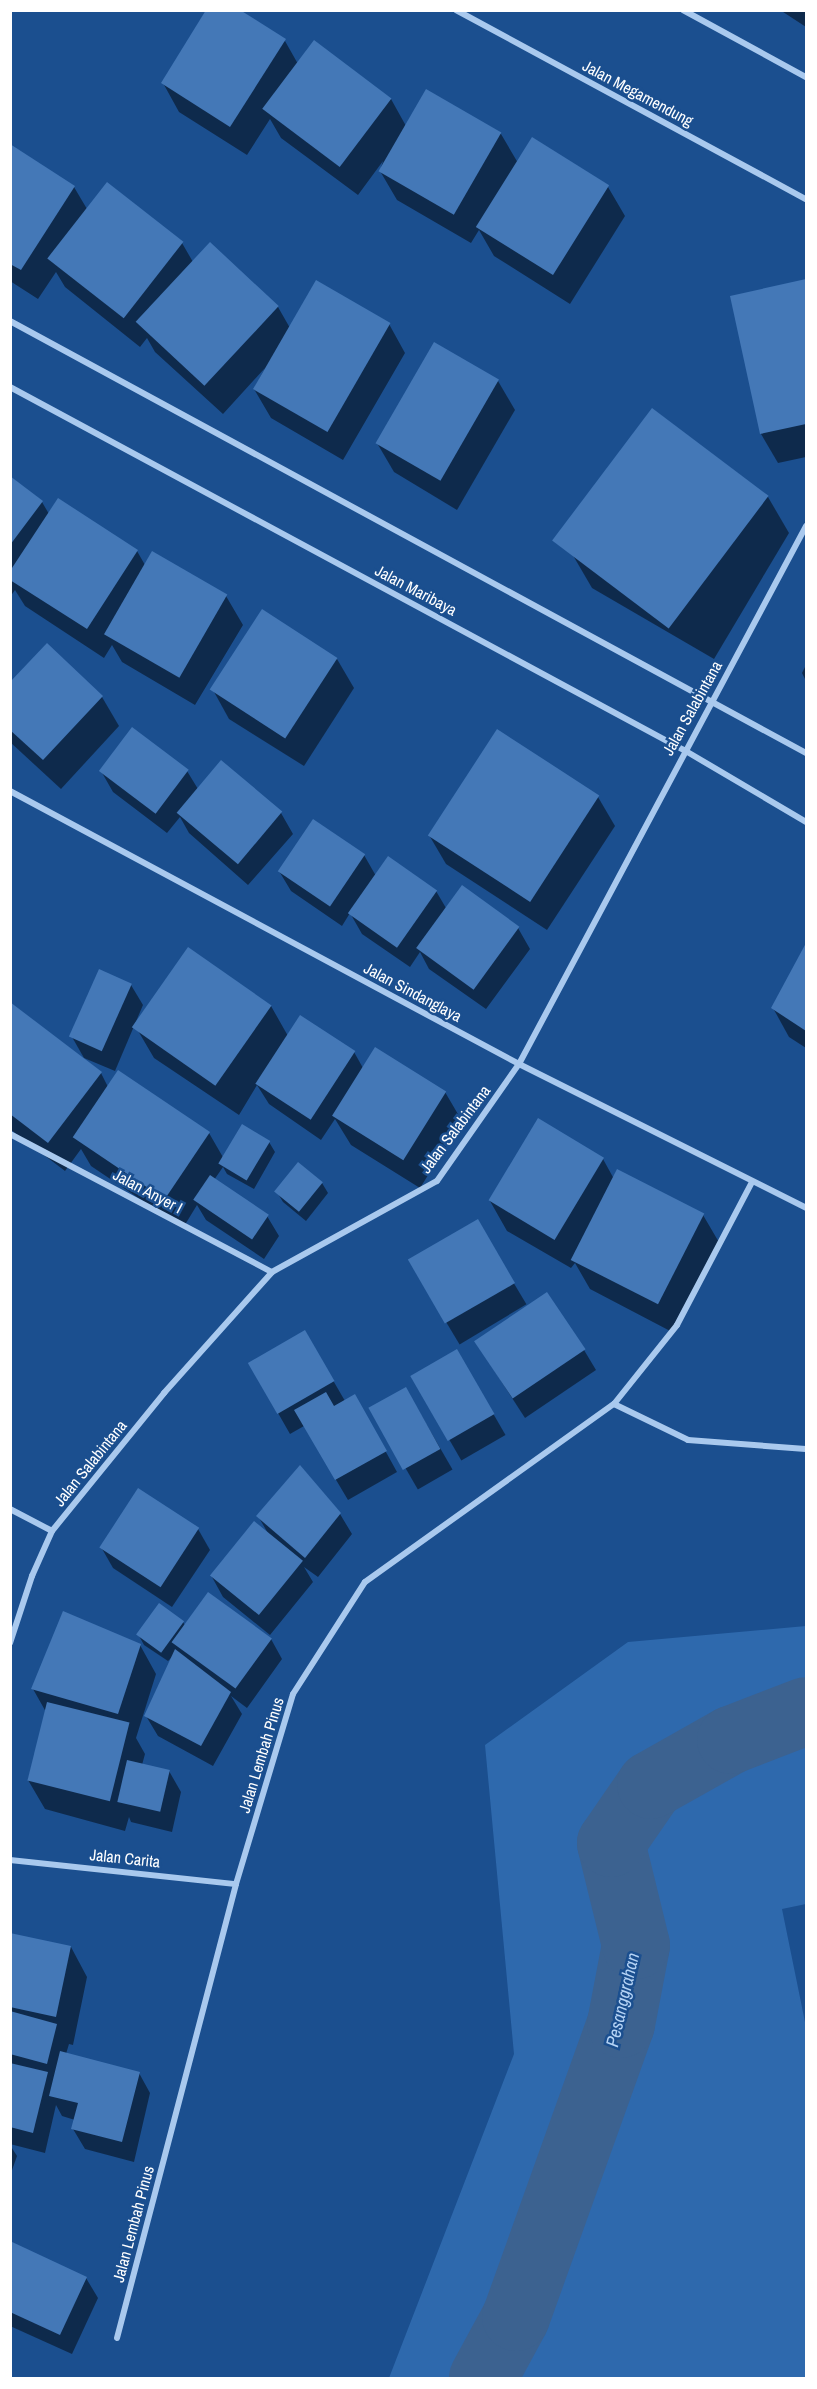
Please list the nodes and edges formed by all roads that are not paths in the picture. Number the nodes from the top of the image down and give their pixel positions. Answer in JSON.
{"nodes":[{"id":1,"x":456,"y":10,"type":"edge"},
{"id":2,"x":683,"y":10,"type":"edge"},
{"id":3,"x":807,"y":76,"type":"edge"},
{"id":4,"x":807,"y":199,"type":"edge"},
{"id":5,"x":10,"y":321,"type":"edge"},
{"id":6,"x":10,"y":387,"type":"edge"},
{"id":7,"x":807,"y":526,"type":"edge"},
{"id":8,"x":711,"y":702,"type":"junction"},
{"id":9,"x":684,"y":750,"type":"junction"},
{"id":10,"x":807,"y":753,"type":"edge"},
{"id":11,"x":10,"y":791,"type":"edge"},
{"id":12,"x":807,"y":822,"type":"edge"},
{"id":13,"x":519,"y":1064,"type":"junction"},
{"id":14,"x":10,"y":1134,"type":"edge"},
{"id":15,"x":752,"y":1182,"type":"junction"},
{"id":16,"x":807,"y":1208,"type":"edge"},
{"id":17,"x":272,"y":1272,"type":"junction"},
{"id":18,"x":614,"y":1404,"type":"junction"},
{"id":19,"x":807,"y":1449,"type":"edge"},
{"id":20,"x":10,"y":1509,"type":"edge"},
{"id":21,"x":52,"y":1531,"type":"junction"},
{"id":22,"x":10,"y":1643,"type":"edge"},
{"id":23,"x":10,"y":1860,"type":"edge"},
{"id":24,"x":236,"y":1884,"type":"junction"},
{"id":25,"x":117,"y":2338,"type":"dead end"}],
"edges":[{"from":1,"to":4,"type":"street","name":"Jalan Megamendung"},
{"from":2,"to":3,"type":"street"},
{"from":5,"to":8,"type":"street"},
{"from":6,"to":9,"type":"street","name":"Jalan Maribaya"},
{"from":7,"to":8,"type":"street","name":"Jalan Salabintana"},
{"from":8,"to":9,"type":"street","name":"Jalan Salabintana"},
{"from":8,"to":10,"type":"street"},
{"from":9,"to":12,"type":"street","name":"Jalan Maribaya"},
{"from":9,"to":13,"type":"street","name":"Jalan Salabintana"},
{"from":11,"to":13,"type":"street","name":"Jalan Sindanglaya"},
{"from":13,"to":15,"type":"street","name":"Jalan Sindanglaya"},
{"from":13,"to":17,"type":"street","name":"Jalan Salabintana"},
{"from":14,"to":17,"type":"street","name":"Jalan Anyer I"},
{"from":15,"to":16,"type":"street","name":"Jalan Sindanglaya"},
{"from":15,"to":18,"type":"street","name":"Jalan Lembah Pinus"},
{"from":17,"to":21,"type":"street","name":"Jalan Salabintana"},
{"from":18,"to":19,"type":"street"},
{"from":18,"to":24,"type":"street","name":"Jalan Lembah Pinus"},
{"from":20,"to":21,"type":"street"},
{"from":21,"to":22,"type":"street","name":"Jalan Salabintana"},
{"from":23,"to":24,"type":"street","name":"Jalan Carita"},
{"from":24,"to":25,"type":"street","name":"Jalan Lembah Pinus"}]}
